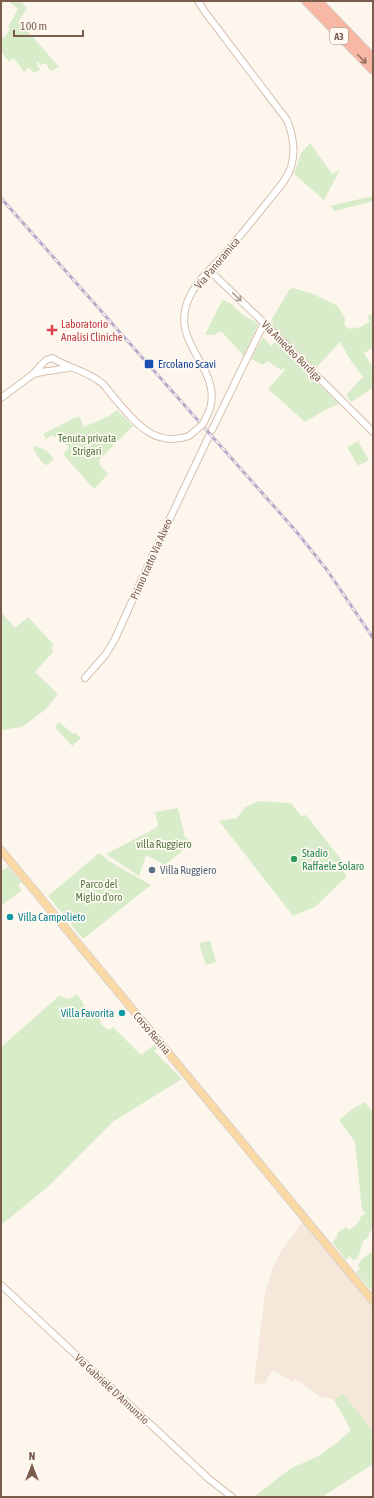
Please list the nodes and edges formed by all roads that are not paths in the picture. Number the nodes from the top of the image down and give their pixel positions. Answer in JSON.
{"nodes":[{"id":1,"x":198,"y":1,"type":"edge"},
{"id":2,"x":306,"y":1,"type":"edge"},
{"id":3,"x":318,"y":1,"type":"edge"},
{"id":4,"x":373,"y":58,"type":"edge"},
{"id":5,"x":373,"y":70,"type":"edge"},
{"id":6,"x":210,"y":270,"type":"junction"},
{"id":7,"x":264,"y":323,"type":"junction"},
{"id":8,"x":56,"y":361,"type":"junction"},
{"id":9,"x":44,"y":363,"type":"junction"},
{"id":10,"x":72,"y":368,"type":"junction"},
{"id":11,"x":55,"y":370,"type":"junction"},
{"id":12,"x":47,"y":371,"type":"junction"},
{"id":13,"x":32,"y":375,"type":"junction"},
{"id":14,"x":1,"y":398,"type":"edge"},
{"id":15,"x":373,"y":432,"type":"edge"},
{"id":16,"x":85,"y":678,"type":"dead end"},
{"id":17,"x":1,"y":850,"type":"edge"},
{"id":18,"x":1,"y":1285,"type":"edge"},
{"id":19,"x":373,"y":1301,"type":"edge"},
{"id":20,"x":232,"y":1497,"type":"edge"}],
"edges":[{"from":1,"to":6,"type":"street","name":"Via Panoramica"},
{"from":2,"to":5,"type":"highway","number":"A3","one_way":true},
{"from":3,"to":4,"type":"highway","number":"A3"},
{"from":6,"to":7,"type":"street","name":"Via Amedeo Bordiga","one_way":true},
{"from":6,"to":10,"type":"street","name":"Via Panoramica","bridge":true},
{"from":7,"to":15,"type":"street","name":"Via Amedeo Bordiga"},
{"from":7,"to":16,"type":"street","name":"Primo tratto Via Alveo"},
{"from":8,"to":9,"type":"street"},
{"from":8,"to":10,"type":"street","name":"Via Panoramica"},
{"from":8,"to":11,"type":"street"},
{"from":9,"to":12,"type":"street"},
{"from":9,"to":13,"type":"street"},
{"from":10,"to":11,"type":"street"},
{"from":11,"to":12,"type":"street"},
{"from":12,"to":13,"type":"street"},
{"from":13,"to":14,"type":"street"},
{"from":17,"to":19,"type":"main road","name":"Corso Resina"},
{"from":18,"to":20,"type":"street","name":"Via Gabriele D'Annunzio"}]}
